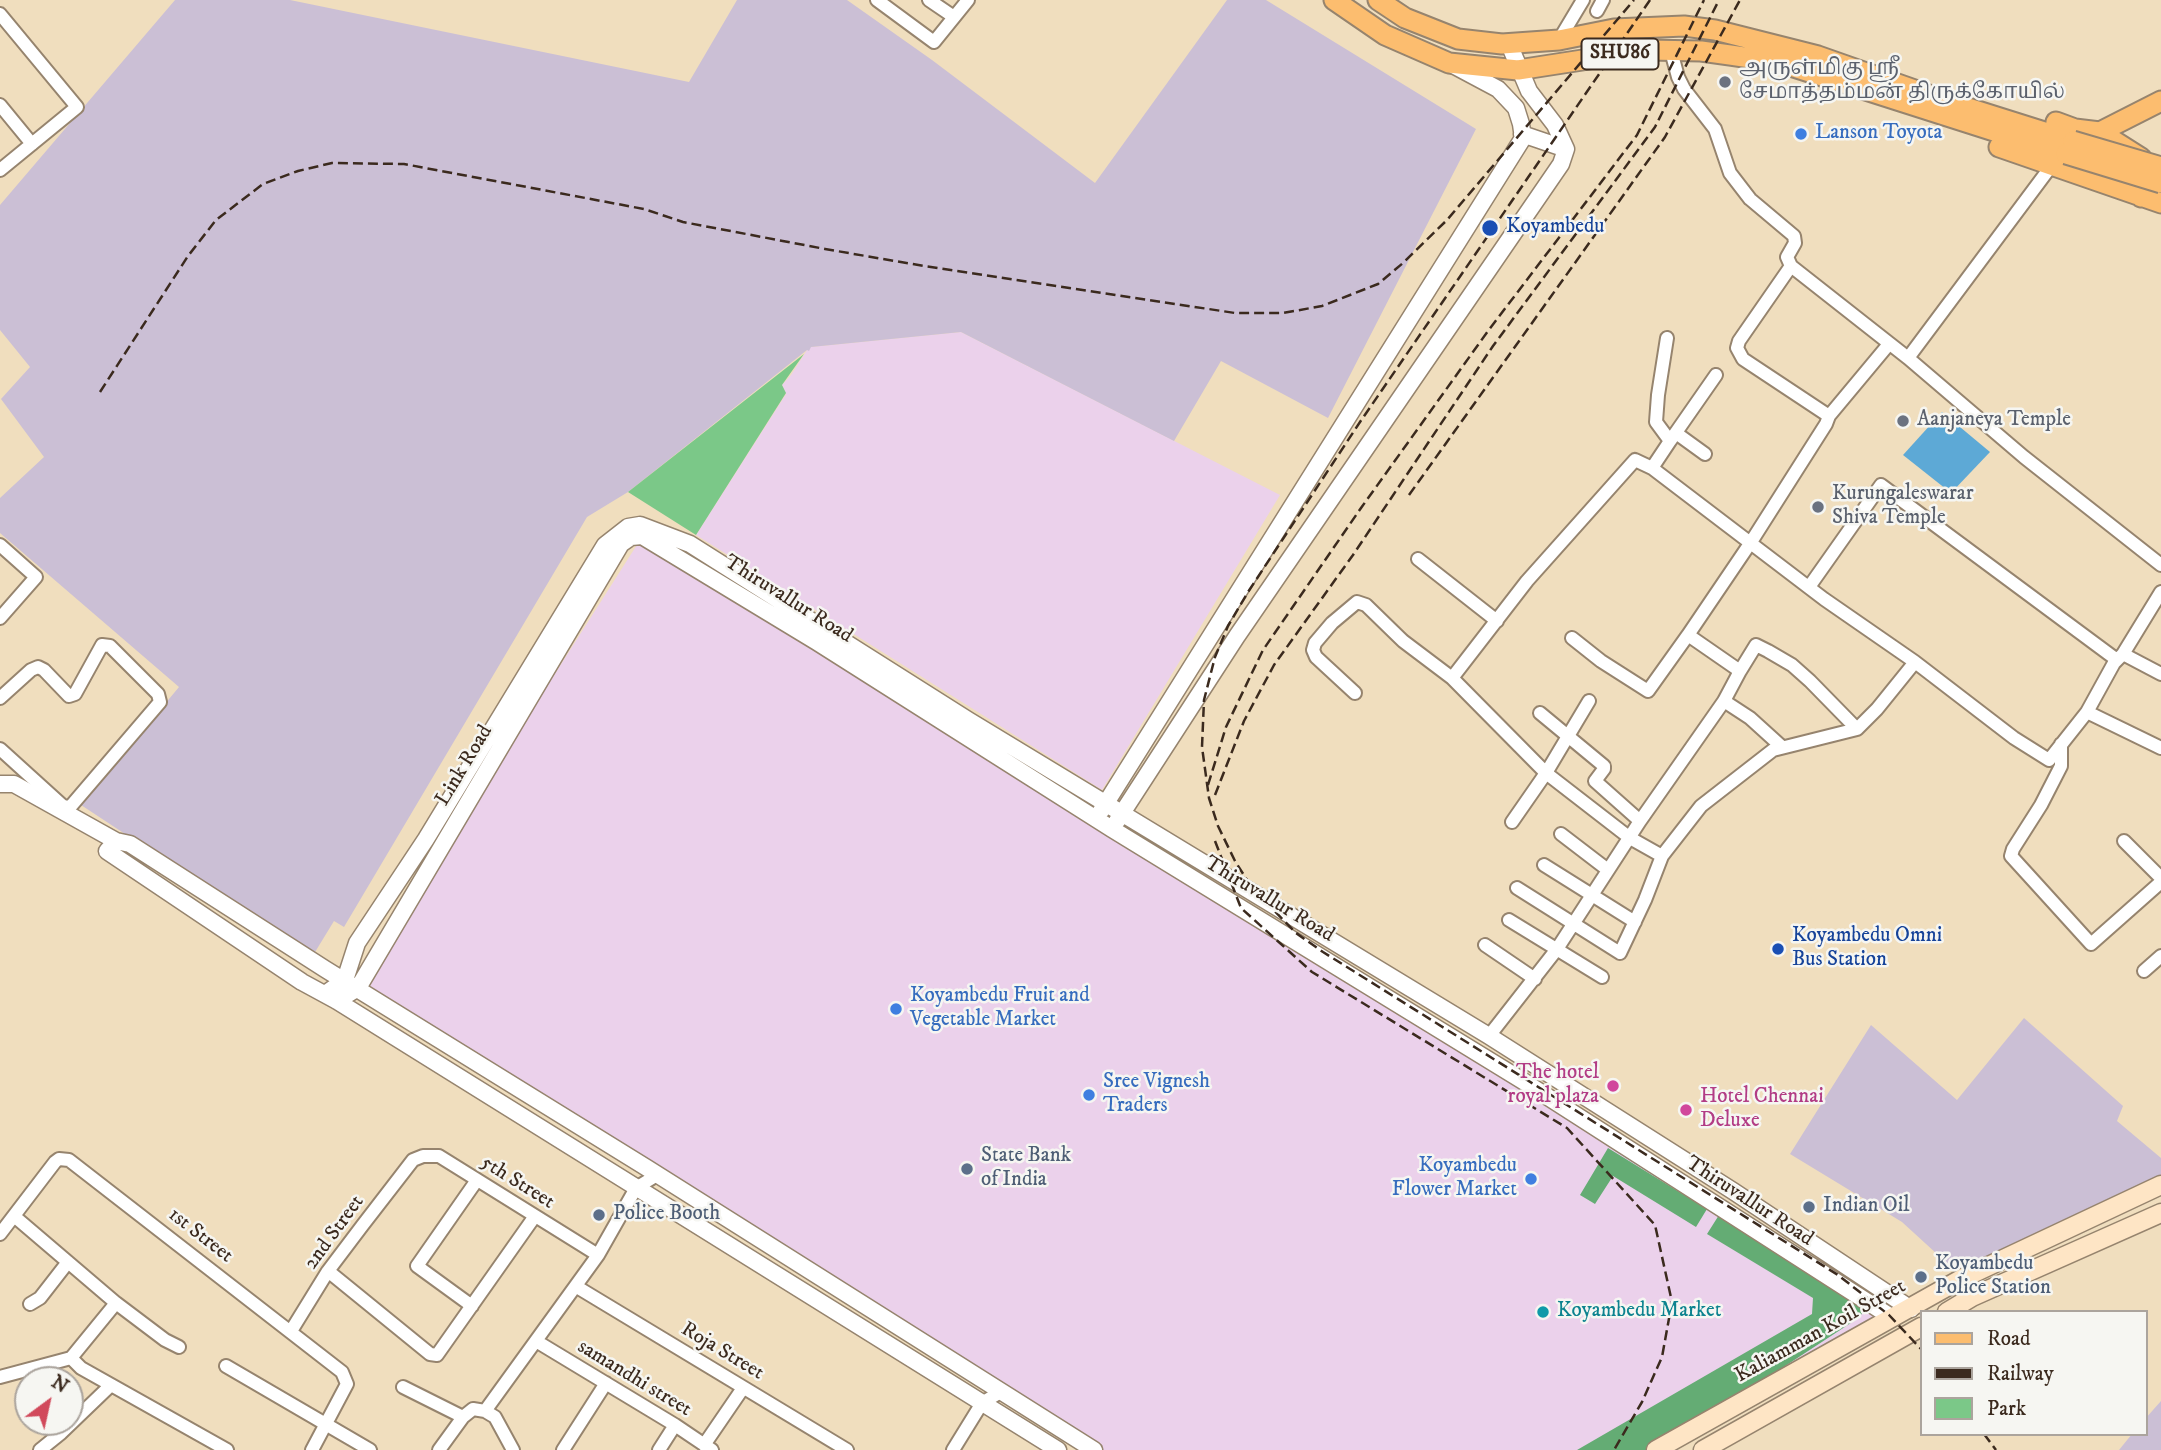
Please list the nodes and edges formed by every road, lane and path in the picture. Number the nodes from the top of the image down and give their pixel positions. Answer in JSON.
{"nodes":[{"id":1,"x":877,"y":0,"type":"edge"},
{"id":2,"x":929,"y":0,"type":"edge"},
{"id":3,"x":968,"y":0,"type":"edge"},
{"id":4,"x":1334,"y":0,"type":"edge"},
{"id":5,"x":1378,"y":0,"type":"edge"},
{"id":6,"x":1583,"y":0,"type":"edge"},
{"id":7,"x":0,"y":14,"type":"edge"},
{"id":8,"x":954,"y":17,"type":"junction"},
{"id":9,"x":1559,"y":40,"type":"junction"},
{"id":10,"x":1509,"y":44,"type":"junction"},
{"id":11,"x":1671,"y":51,"type":"junction"},
{"id":12,"x":1449,"y":63,"type":"junction"},
{"id":13,"x":1549,"y":64,"type":"junction"},
{"id":14,"x":1518,"y":70,"type":"junction"},
{"id":15,"x":1528,"y":91,"type":"junction"},
{"id":16,"x":2161,"y":101,"type":"edge"},
{"id":17,"x":0,"y":105,"type":"edge"},
{"id":18,"x":1933,"y":105,"type":"junction"},
{"id":19,"x":2100,"y":132,"type":"junction"},
{"id":20,"x":1522,"y":134,"type":"junction"},
{"id":21,"x":32,"y":144,"type":"junction"},
{"id":22,"x":1566,"y":149,"type":"junction"},
{"id":23,"x":2052,"y":165,"type":"junction"},
{"id":24,"x":2161,"y":167,"type":"edge"},
{"id":25,"x":0,"y":169,"type":"edge"},
{"id":26,"x":2161,"y":183,"type":"edge"},
{"id":27,"x":2141,"y":197,"type":"junction"},
{"id":28,"x":2161,"y":203,"type":"edge"},
{"id":29,"x":1791,"y":266,"type":"junction"},
{"id":30,"x":1667,"y":338,"type":"dead end"},
{"id":31,"x":1889,"y":344,"type":"junction"},
{"id":32,"x":1908,"y":358,"type":"junction"},
{"id":33,"x":1716,"y":375,"type":"dead end"},
{"id":34,"x":1829,"y":416,"type":"junction"},
{"id":35,"x":1673,"y":437,"type":"junction"},
{"id":36,"x":1705,"y":454,"type":"dead end"},
{"id":37,"x":1652,"y":468,"type":"junction"},
{"id":38,"x":1751,"y":542,"type":"junction"},
{"id":39,"x":621,"y":544,"type":"joint"},
{"id":40,"x":0,"y":545,"type":"edge"},
{"id":41,"x":1418,"y":559,"type":"dead end"},
{"id":42,"x":2161,"y":565,"type":"edge"},
{"id":43,"x":1809,"y":587,"type":"junction"},
{"id":44,"x":2161,"y":592,"type":"edge"},
{"id":45,"x":2,"y":612,"type":"edge"},
{"id":46,"x":1497,"y":621,"type":"junction"},
{"id":47,"x":1688,"y":635,"type":"junction"},
{"id":48,"x":1572,"y":638,"type":"dead end"},
{"id":49,"x":2120,"y":657,"type":"junction"},
{"id":50,"x":1915,"y":662,"type":"junction"},
{"id":51,"x":1740,"y":671,"type":"junction"},
{"id":52,"x":2161,"y":674,"type":"edge"},
{"id":53,"x":1452,"y":678,"type":"junction"},
{"id":54,"x":1355,"y":693,"type":"dead end"},
{"id":55,"x":0,"y":698,"type":"edge"},
{"id":56,"x":1589,"y":701,"type":"dead end"},
{"id":57,"x":1724,"y":701,"type":"junction"},
{"id":58,"x":2087,"y":712,"type":"junction"},
{"id":59,"x":1540,"y":713,"type":"dead end"},
{"id":60,"x":1857,"y":729,"type":"junction"},
{"id":61,"x":1566,"y":736,"type":"junction"},
{"id":62,"x":2061,"y":744,"type":"junction"},
{"id":63,"x":1782,"y":747,"type":"junction"},
{"id":64,"x":2161,"y":748,"type":"edge"},
{"id":65,"x":4,"y":753,"type":"edge"},
{"id":66,"x":1546,"y":773,"type":"junction"},
{"id":67,"x":5,"y":784,"type":"edge"},
{"id":68,"x":42,"y":795,"type":"junction"},
{"id":69,"x":1105,"y":803,"type":"junction"},
{"id":70,"x":1122,"y":812,"type":"junction"},
{"id":71,"x":1096,"y":819,"type":"junction"},
{"id":72,"x":1640,"y":821,"type":"junction"},
{"id":73,"x":1512,"y":822,"type":"dead end"},
{"id":74,"x":1112,"y":829,"type":"junction"},
{"id":75,"x":1561,"y":834,"type":"dead end"},
{"id":76,"x":1630,"y":838,"type":"junction"},
{"id":77,"x":116,"y":841,"type":"junction"},
{"id":78,"x":2124,"y":841,"type":"dead end"},
{"id":79,"x":1662,"y":856,"type":"junction"},
{"id":80,"x":1544,"y":865,"type":"dead end"},
{"id":81,"x":1608,"y":870,"type":"junction"},
{"id":82,"x":2161,"y":880,"type":"edge"},
{"id":83,"x":1517,"y":888,"type":"dead end"},
{"id":84,"x":1591,"y":896,"type":"junction"},
{"id":85,"x":1509,"y":920,"type":"dead end"},
{"id":86,"x":1635,"y":922,"type":"junction"},
{"id":87,"x":1573,"y":924,"type":"junction"},
{"id":88,"x":1485,"y":945,"type":"dead end"},
{"id":89,"x":1557,"y":948,"type":"junction"},
{"id":90,"x":2160,"y":960,"type":"edge"},
{"id":91,"x":2144,"y":971,"type":"dead end"},
{"id":92,"x":1602,"y":977,"type":"dead end"},
{"id":93,"x":1535,"y":979,"type":"junction"},
{"id":94,"x":352,"y":984,"type":"junction"},
{"id":95,"x":331,"y":998,"type":"junction"},
{"id":96,"x":1489,"y":1037,"type":"junction"},
{"id":97,"x":413,"y":1160,"type":"joint"},
{"id":98,"x":657,"y":1175,"type":"junction"},
{"id":99,"x":477,"y":1180,"type":"junction"},
{"id":100,"x":2161,"y":1185,"type":"edge"},
{"id":101,"x":636,"y":1188,"type":"junction"},
{"id":102,"x":2161,"y":1213,"type":"edge"},
{"id":103,"x":14,"y":1216,"type":"junction"},
{"id":104,"x":534,"y":1216,"type":"junction"},
{"id":105,"x":0,"y":1234,"type":"edge"},
{"id":106,"x":598,"y":1255,"type":"junction"},
{"id":107,"x":68,"y":1262,"type":"junction"},
{"id":108,"x":328,"y":1271,"type":"junction"},
{"id":109,"x":577,"y":1287,"type":"junction"},
{"id":110,"x":116,"y":1303,"type":"junction"},
{"id":111,"x":30,"y":1304,"type":"dead end"},
{"id":112,"x":472,"y":1306,"type":"junction"},
{"id":113,"x":1911,"y":1309,"type":"junction"},
{"id":114,"x":1950,"y":1310,"type":"edge"},
{"id":115,"x":1891,"y":1317,"type":"junction"},
{"id":116,"x":1920,"y":1328,"type":"edge"},
{"id":117,"x":291,"y":1331,"type":"junction"},
{"id":118,"x":536,"y":1341,"type":"junction"},
{"id":119,"x":179,"y":1347,"type":"dead end"},
{"id":120,"x":71,"y":1357,"type":"junction"},
{"id":121,"x":226,"y":1366,"type":"dead end"},
{"id":122,"x":0,"y":1377,"type":"edge"},
{"id":123,"x":606,"y":1383,"type":"junction"},
{"id":124,"x":111,"y":1385,"type":"junction"},
{"id":125,"x":403,"y":1387,"type":"dead end"},
{"id":126,"x":743,"y":1388,"type":"junction"},
{"id":127,"x":1002,"y":1391,"type":"junction"},
{"id":128,"x":982,"y":1403,"type":"junction"},
{"id":129,"x":485,"y":1411,"type":"junction"},
{"id":130,"x":464,"y":1417,"type":"junction"},
{"id":131,"x":324,"y":1425,"type":"junction"},
{"id":132,"x":675,"y":1425,"type":"junction"},
{"id":133,"x":1088,"y":1446,"type":"edge"},
{"id":134,"x":708,"y":1447,"type":"edge"},
{"id":135,"x":40,"y":1450,"type":"edge"},
{"id":136,"x":228,"y":1450,"type":"edge"},
{"id":137,"x":312,"y":1450,"type":"edge"},
{"id":138,"x":370,"y":1450,"type":"edge"},
{"id":139,"x":439,"y":1450,"type":"edge"},
{"id":140,"x":513,"y":1450,"type":"edge"},
{"id":141,"x":563,"y":1450,"type":"edge"},
{"id":142,"x":659,"y":1450,"type":"edge"},
{"id":143,"x":847,"y":1450,"type":"edge"},
{"id":144,"x":953,"y":1450,"type":"edge"},
{"id":145,"x":1058,"y":1450,"type":"edge"},
{"id":146,"x":1065,"y":1450,"type":"edge"},
{"id":147,"x":1656,"y":1450,"type":"edge"},
{"id":148,"x":1703,"y":1450,"type":"edge"}],
"edges":[{"from":1,"to":8,"type":"street"},
{"from":2,"to":8,"type":"street"},
{"from":3,"to":8,"type":"street"},
{"from":4,"to":12,"type":"main road","number":"SHU86"},
{"from":5,"to":10,"type":"main road","number":"SHU86"},
{"from":6,"to":9,"type":"street"},
{"from":7,"to":21,"type":"street"},
{"from":9,"to":10,"type":"main road","number":"SHU86"},
{"from":9,"to":18,"type":"main road","number":"SHU86"},
{"from":10,"to":14,"type":"street"},
{"from":11,"to":13,"type":"main road","number":"SHU86"},
{"from":11,"to":18,"type":"main road","number":"SHU86"},
{"from":11,"to":29,"type":"street"},
{"from":12,"to":14,"type":"main road","number":"SHU86"},
{"from":12,"to":20,"type":"street"},
{"from":13,"to":14,"type":"main road","number":"SHU86"},
{"from":13,"to":15,"type":"street"},
{"from":14,"to":15,"type":"street"},
{"from":15,"to":22,"type":"street"},
{"from":16,"to":19,"type":"main road"},
{"from":17,"to":21,"type":"street"},
{"from":18,"to":19,"type":"main road"},
{"from":18,"to":23,"type":"main road"},
{"from":18,"to":24,"type":"main road","number":"SHU86","bridge":true},
{"from":18,"to":26,"type":"main road","number":"SHU86","bridge":true},
{"from":19,"to":27,"type":"main road"},
{"from":20,"to":22,"type":"street"},
{"from":20,"to":69,"type":"street"},
{"from":21,"to":25,"type":"street"},
{"from":22,"to":70,"type":"street"},
{"from":23,"to":27,"type":"main road"},
{"from":23,"to":32,"type":"street"},
{"from":27,"to":28,"type":"main road"},
{"from":29,"to":31,"type":"street"},
{"from":29,"to":34,"type":"street"},
{"from":30,"to":35,"type":"street"},
{"from":31,"to":32,"type":"street"},
{"from":31,"to":34,"type":"street"},
{"from":32,"to":42,"type":"street"},
{"from":33,"to":35,"type":"street"},
{"from":34,"to":38,"type":"street"},
{"from":35,"to":36,"type":"street"},
{"from":35,"to":37,"type":"street"},
{"from":37,"to":38,"type":"street"},
{"from":37,"to":46,"type":"street"},
{"from":38,"to":43,"type":"street"},
{"from":38,"to":47,"type":"street"},
{"from":39,"to":71,"type":"street","name":"Thiruvallur Road"},
{"from":39,"to":94,"type":"street","name":"Link Road"},
{"from":40,"to":45,"type":"street"},
{"from":41,"to":46,"type":"street"},
{"from":43,"to":49,"type":"street"},
{"from":43,"to":50,"type":"street"},
{"from":44,"to":49,"type":"street"},
{"from":46,"to":53,"type":"street"},
{"from":47,"to":48,"type":"street"},
{"from":47,"to":51,"type":"street"},
{"from":49,"to":52,"type":"street"},
{"from":49,"to":58,"type":"street"},
{"from":50,"to":60,"type":"street"},
{"from":50,"to":62,"type":"street"},
{"from":51,"to":57,"type":"street"},
{"from":51,"to":60,"type":"street"},
{"from":53,"to":54,"type":"street"},
{"from":53,"to":66,"type":"street"},
{"from":55,"to":68,"type":"street"},
{"from":56,"to":61,"type":"street"},
{"from":57,"to":63,"type":"street"},
{"from":57,"to":72,"type":"street"},
{"from":58,"to":62,"type":"street"},
{"from":58,"to":64,"type":"street"},
{"from":59,"to":61,"type":"street"},
{"from":60,"to":63,"type":"street"},
{"from":61,"to":66,"type":"street"},
{"from":61,"to":72,"type":"street"},
{"from":62,"to":82,"type":"street"},
{"from":63,"to":79,"type":"street"},
{"from":65,"to":67,"type":"street"},
{"from":65,"to":68,"type":"street"},
{"from":66,"to":73,"type":"street"},
{"from":66,"to":76,"type":"street"},
{"from":67,"to":68,"type":"street"},
{"from":68,"to":77,"type":"street"},
{"from":69,"to":70,"type":"street"},
{"from":69,"to":71,"type":"street"},
{"from":69,"to":94,"type":"street"},
{"from":70,"to":74,"type":"street"},
{"from":70,"to":96,"type":"street"},
{"from":71,"to":74,"type":"street","name":"Thiruvallur Road"},
{"from":72,"to":76,"type":"street"},
{"from":74,"to":115,"type":"street","name":"Thiruvallur Road"},
{"from":75,"to":81,"type":"street"},
{"from":76,"to":79,"type":"street"},
{"from":76,"to":81,"type":"street"},
{"from":77,"to":94,"type":"street"},
{"from":77,"to":95,"type":"street"},
{"from":78,"to":82,"type":"street"},
{"from":79,"to":86,"type":"street"},
{"from":80,"to":84,"type":"street"},
{"from":81,"to":84,"type":"street"},
{"from":83,"to":87,"type":"street"},
{"from":84,"to":86,"type":"street"},
{"from":84,"to":87,"type":"street"},
{"from":85,"to":89,"type":"street"},
{"from":86,"to":87,"type":"street"},
{"from":87,"to":89,"type":"street"},
{"from":88,"to":93,"type":"street"},
{"from":89,"to":92,"type":"street"},
{"from":89,"to":93,"type":"street"},
{"from":90,"to":91,"type":"street"},
{"from":93,"to":96,"type":"street"},
{"from":94,"to":95,"type":"street"},
{"from":94,"to":98,"type":"street"},
{"from":95,"to":101,"type":"street"},
{"from":96,"to":113,"type":"street"},
{"from":97,"to":99,"type":"street","name":"5th Street"},
{"from":97,"to":108,"type":"street","name":"2nd Street"},
{"from":98,"to":101,"type":"street"},
{"from":98,"to":127,"type":"street"},
{"from":99,"to":104,"type":"street","name":"5th Street"},
{"from":99,"to":112,"type":"street"},
{"from":100,"to":113,"type":"main road","name":"Kaliamman Koil Street"},
{"from":101,"to":106,"type":"street"},
{"from":101,"to":128,"type":"street"},
{"from":102,"to":114,"type":"main road"},
{"from":103,"to":105,"type":"street","name":"1st Street"},
{"from":103,"to":107,"type":"street"},
{"from":103,"to":117,"type":"street","name":"1st Street"},
{"from":104,"to":106,"type":"street","name":"5th Street"},
{"from":104,"to":112,"type":"street"},
{"from":106,"to":109,"type":"street"},
{"from":107,"to":110,"type":"street"},
{"from":107,"to":111,"type":"street"},
{"from":108,"to":112,"type":"street"},
{"from":108,"to":117,"type":"street","name":"2nd Street"},
{"from":109,"to":118,"type":"street"},
{"from":109,"to":126,"type":"street","name":"Roja Street"},
{"from":110,"to":119,"type":"street"},
{"from":110,"to":120,"type":"street"},
{"from":113,"to":115,"type":"main road","name":"Kaliamman Koil Street"},
{"from":115,"to":147,"type":"main road","name":"Kaliamman Koil Street"},
{"from":116,"to":148,"type":"main road","name":"Kaliamman Koil Street"},
{"from":117,"to":131,"type":"street","name":"1st Street"},
{"from":118,"to":123,"type":"street","name":"samandhi street"},
{"from":118,"to":129,"type":"street"},
{"from":120,"to":122,"type":"street"},
{"from":120,"to":124,"type":"street"},
{"from":121,"to":131,"type":"street"},
{"from":123,"to":132,"type":"street","name":"samandhi street"},
{"from":123,"to":141,"type":"street"},
{"from":124,"to":135,"type":"street"},
{"from":124,"to":136,"type":"street"},
{"from":125,"to":130,"type":"street"},
{"from":126,"to":134,"type":"street"},
{"from":126,"to":143,"type":"street","name":"Roja Street"},
{"from":127,"to":128,"type":"street"},
{"from":127,"to":133,"type":"street"},
{"from":128,"to":144,"type":"street"},
{"from":128,"to":145,"type":"street"},
{"from":129,"to":130,"type":"street"},
{"from":129,"to":140,"type":"street"},
{"from":130,"to":139,"type":"street"},
{"from":131,"to":137,"type":"street"},
{"from":131,"to":138,"type":"street"},
{"from":132,"to":134,"type":"street","name":"samandhi street"},
{"from":132,"to":142,"type":"street"},
{"from":133,"to":146,"type":"street"}]}
